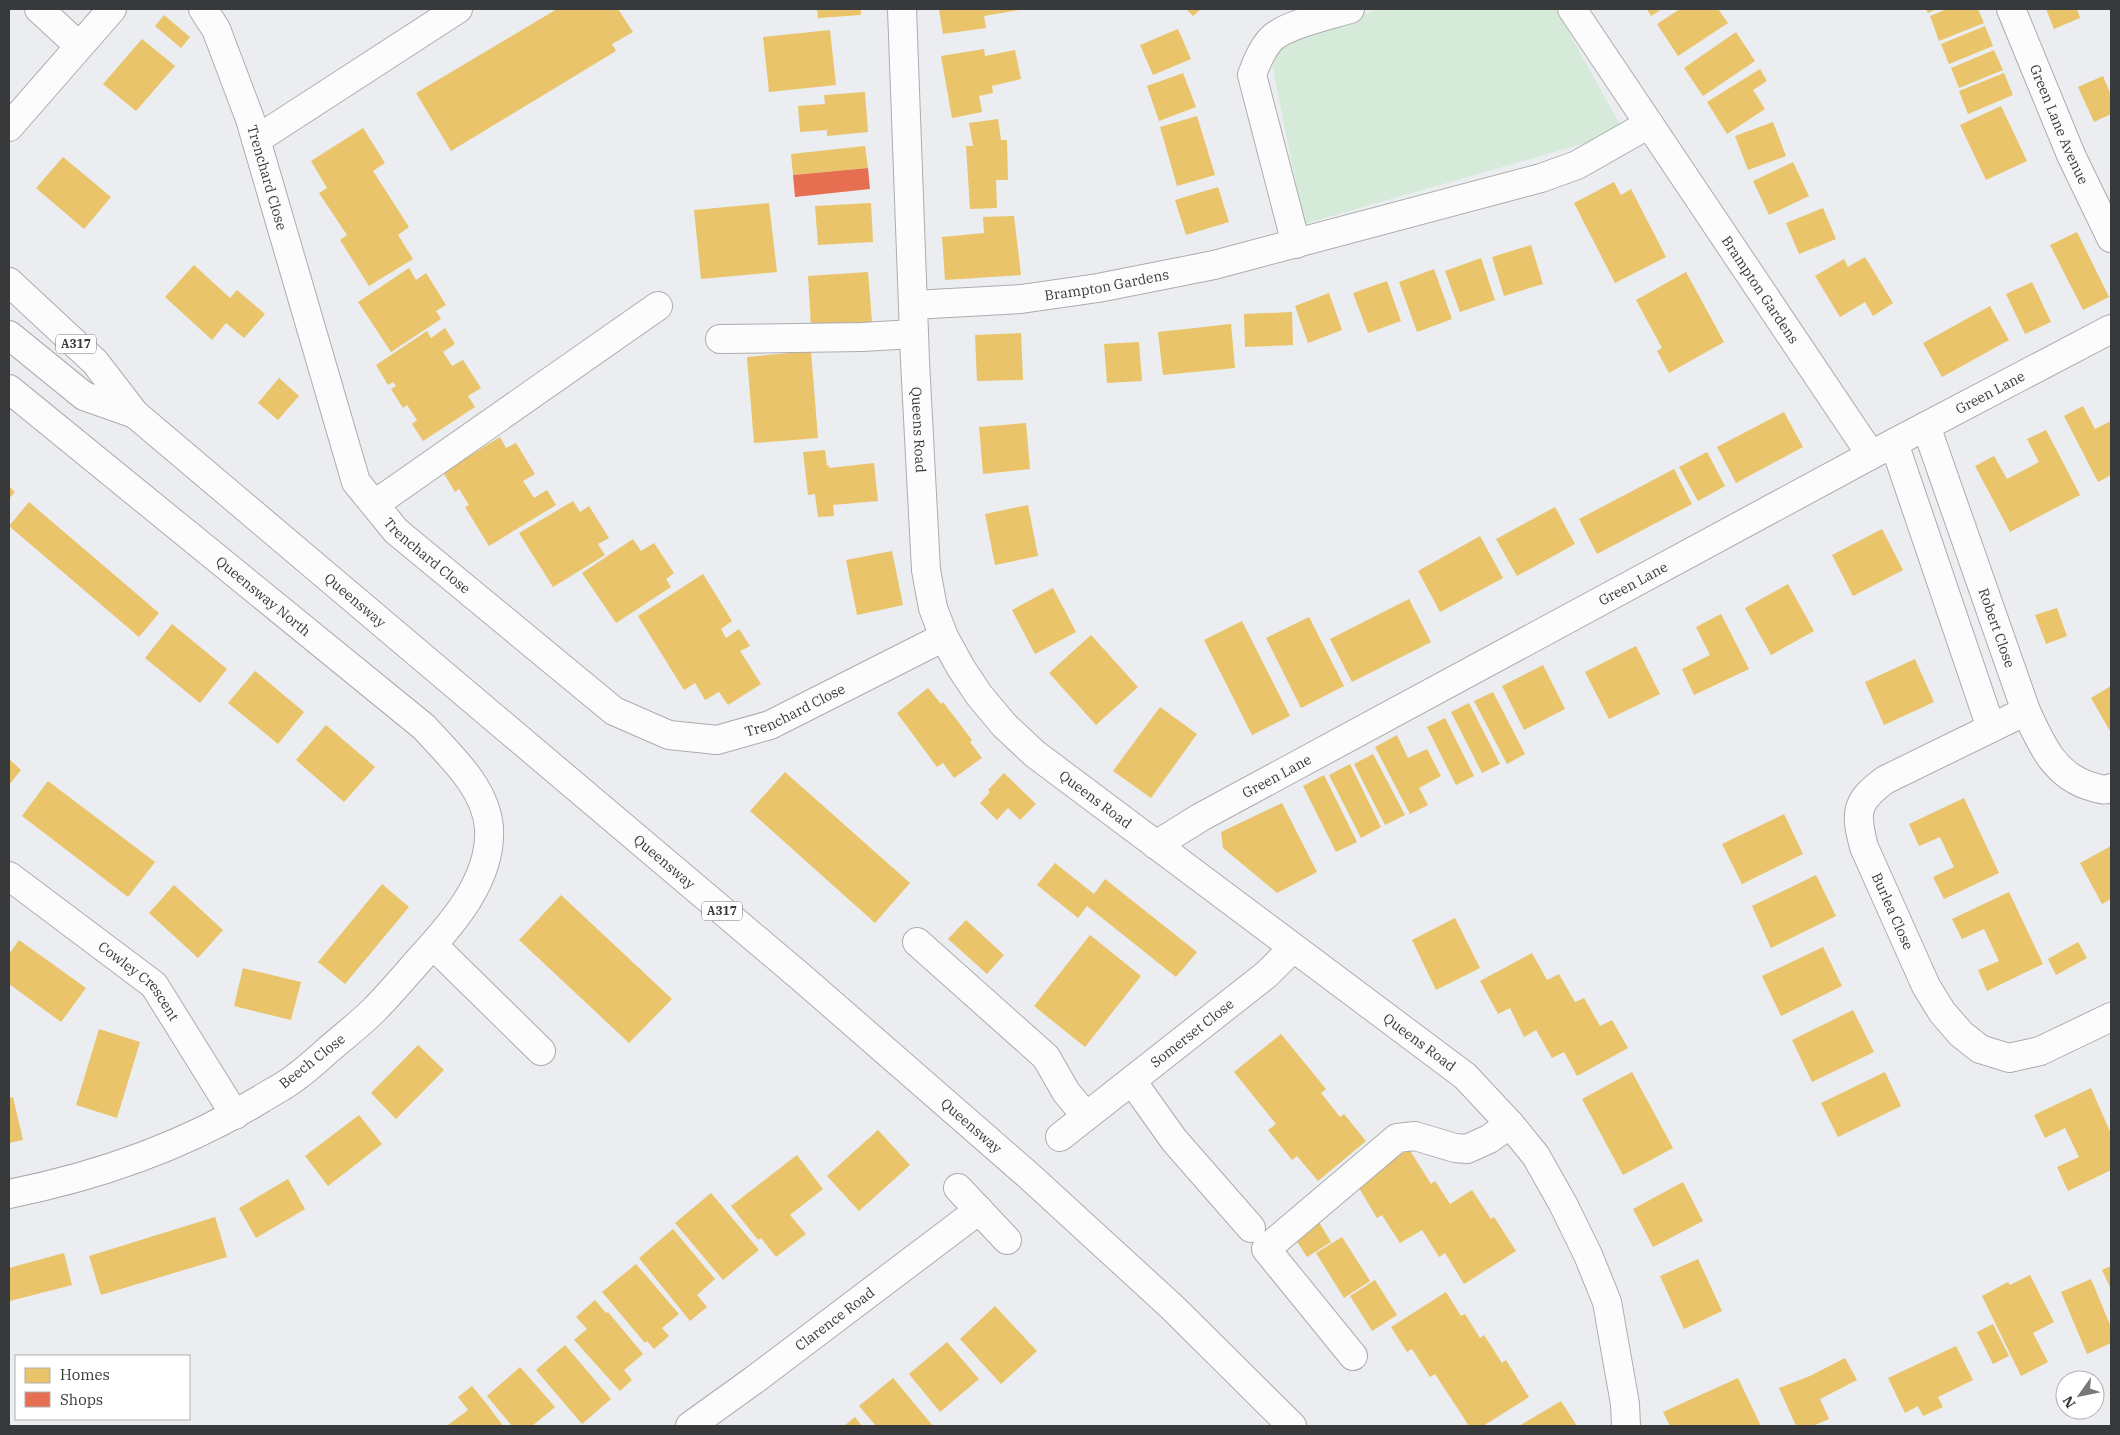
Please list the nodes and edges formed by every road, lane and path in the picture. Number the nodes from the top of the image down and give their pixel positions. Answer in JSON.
{"nodes":[{"id":1,"x":39,"y":9,"type":"edge"},
{"id":2,"x":112,"y":9,"type":"edge"},
{"id":3,"x":203,"y":9,"type":"edge"},
{"id":4,"x":458,"y":9,"type":"edge"},
{"id":5,"x":902,"y":9,"type":"edge"},
{"id":6,"x":1350,"y":9,"type":"edge"},
{"id":7,"x":1572,"y":9,"type":"edge"},
{"id":8,"x":2011,"y":9,"type":"edge"},
{"id":9,"x":79,"y":46,"type":"junction"},
{"id":10,"x":1649,"y":124,"type":"junction"},
{"id":11,"x":9,"y":126,"type":"edge"},
{"id":12,"x":256,"y":140,"type":"junction"},
{"id":13,"x":2111,"y":238,"type":"edge"},
{"id":14,"x":1296,"y":244,"type":"junction"},
{"id":15,"x":9,"y":282,"type":"edge"},
{"id":16,"x":913,"y":305,"type":"junction"},
{"id":17,"x":658,"y":306,"type":"dead end"},
{"id":18,"x":2111,"y":329,"type":"edge"},
{"id":19,"x":914,"y":334,"type":"junction"},
{"id":20,"x":9,"y":335,"type":"edge"},
{"id":21,"x":720,"y":339,"type":"dead end"},
{"id":22,"x":9,"y":389,"type":"edge"},
{"id":23,"x":135,"y":414,"type":"junction"},
{"id":24,"x":1926,"y":426,"type":"junction"},
{"id":25,"x":1883,"y":449,"type":"junction"},
{"id":26,"x":375,"y":504,"type":"junction"},
{"id":27,"x":944,"y":637,"type":"junction"},
{"id":28,"x":2026,"y":711,"type":"junction"},
{"id":29,"x":1991,"y":728,"type":"junction"},
{"id":30,"x":2111,"y":788,"type":"edge"},
{"id":31,"x":489,"y":826,"type":"joint"},
{"id":32,"x":1156,"y":845,"type":"junction"},
{"id":33,"x":9,"y":876,"type":"edge"},
{"id":34,"x":917,"y":942,"type":"dead end"},
{"id":35,"x":433,"y":945,"type":"junction"},
{"id":36,"x":1293,"y":948,"type":"junction"},
{"id":37,"x":2111,"y":1017,"type":"edge"},
{"id":38,"x":541,"y":1051,"type":"dead end"},
{"id":39,"x":1132,"y":1081,"type":"junction"},
{"id":40,"x":234,"y":1115,"type":"junction"},
{"id":41,"x":1086,"y":1116,"type":"junction"},
{"id":42,"x":1510,"y":1124,"type":"junction"},
{"id":43,"x":1060,"y":1137,"type":"dead end"},
{"id":44,"x":958,"y":1188,"type":"dead end"},
{"id":45,"x":9,"y":1194,"type":"edge"},
{"id":46,"x":978,"y":1210,"type":"junction"},
{"id":47,"x":1258,"y":1239,"type":"junction"},
{"id":48,"x":1006,"y":1240,"type":"dead end"},
{"id":49,"x":1353,"y":1356,"type":"dead end"},
{"id":50,"x":690,"y":1426,"type":"edge"},
{"id":51,"x":1292,"y":1426,"type":"edge"},
{"id":52,"x":1626,"y":1426,"type":"edge"}],
"edges":[{"from":1,"to":9,"type":"street"},
{"from":2,"to":9,"type":"street"},
{"from":3,"to":12,"type":"street","name":"Trenchard Close"},
{"from":4,"to":12,"type":"street"},
{"from":5,"to":16,"type":"street","name":"Queens Road"},
{"from":6,"to":14,"type":"street"},
{"from":7,"to":10,"type":"street","name":"Brampton Gardens"},
{"from":8,"to":13,"type":"street","name":"Green Lane Avenue"},
{"from":9,"to":11,"type":"street"},
{"from":10,"to":14,"type":"street","name":"Brampton Gardens"},
{"from":10,"to":25,"type":"street","name":"Brampton Gardens"},
{"from":12,"to":26,"type":"street","name":"Trenchard Close"},
{"from":14,"to":16,"type":"street","name":"Brampton Gardens"},
{"from":15,"to":23,"type":"street","number":"A317"},
{"from":16,"to":19,"type":"street","name":"Queens Road"},
{"from":17,"to":26,"type":"street"},
{"from":18,"to":24,"type":"street","name":"Green Lane"},
{"from":19,"to":21,"type":"street"},
{"from":19,"to":27,"type":"street","name":"Queens Road"},
{"from":20,"to":23,"type":"street","name":"Queensway","number":"A317"},
{"from":22,"to":31,"type":"street","name":"Queensway North"},
{"from":23,"to":51,"type":"street","name":"Queensway","number":"A317"},
{"from":24,"to":25,"type":"street","name":"Green Lane"},
{"from":24,"to":28,"type":"street","name":"Robert Close"},
{"from":25,"to":29,"type":"street","name":"Brampton Gardens"},
{"from":25,"to":32,"type":"street","name":"Green Lane"},
{"from":26,"to":27,"type":"street","name":"Trenchard Close"},
{"from":27,"to":32,"type":"street","name":"Queens Road"},
{"from":28,"to":29,"type":"street","name":"Burlea Close"},
{"from":28,"to":30,"type":"street","name":"Robert Close"},
{"from":29,"to":37,"type":"street","name":"Burlea Close"},
{"from":31,"to":35,"type":"street","name":"Beech Close"},
{"from":32,"to":36,"type":"street","name":"Queens Road"},
{"from":33,"to":40,"type":"street","name":"Cowley Crescent"},
{"from":34,"to":41,"type":"street"},
{"from":35,"to":38,"type":"street"},
{"from":35,"to":40,"type":"street","name":"Beech Close"},
{"from":36,"to":39,"type":"street","name":"Somerset Close"},
{"from":36,"to":42,"type":"street","name":"Queens Road"},
{"from":39,"to":41,"type":"street","name":"Somerset Close"},
{"from":39,"to":47,"type":"street"},
{"from":40,"to":45,"type":"street","name":"Beech Close"},
{"from":41,"to":43,"type":"street","name":"Somerset Close"},
{"from":42,"to":47,"type":"street"},
{"from":42,"to":52,"type":"street","name":"Queens Road"},
{"from":44,"to":46,"type":"street"},
{"from":46,"to":48,"type":"street"},
{"from":46,"to":50,"type":"street","name":"Clarence Road"},
{"from":47,"to":49,"type":"street"}]}
